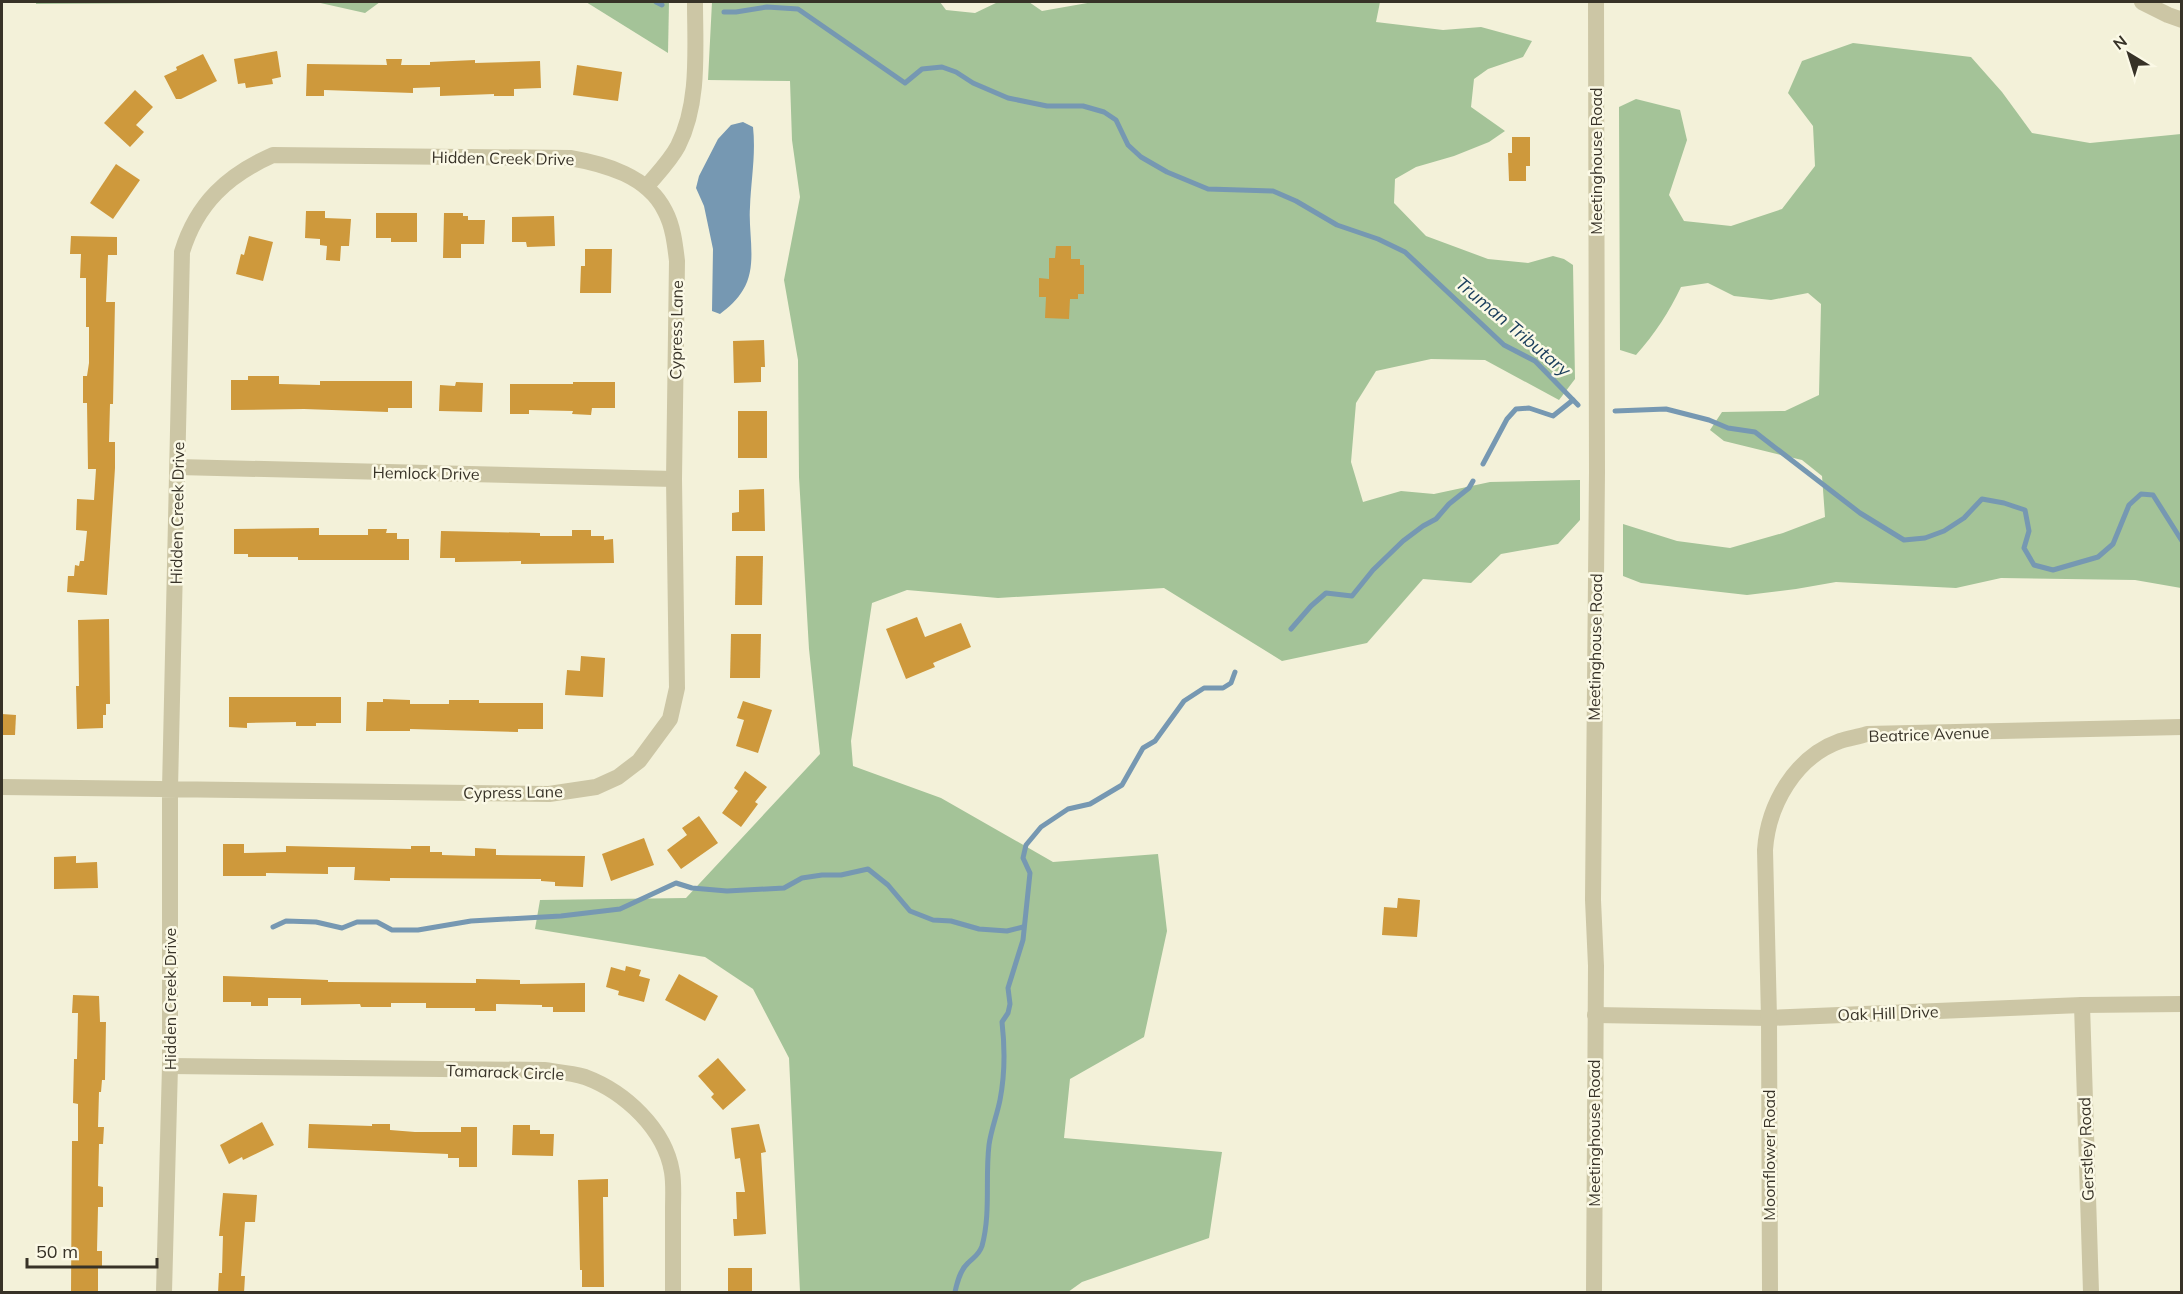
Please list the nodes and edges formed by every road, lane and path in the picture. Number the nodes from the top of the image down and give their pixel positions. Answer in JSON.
{"nodes":[{"id":1,"x":695,"y":2,"type":"edge"},
{"id":2,"x":1596,"y":2,"type":"edge"},
{"id":3,"x":2142,"y":2,"type":"edge"},
{"id":4,"x":2181,"y":20,"type":"edge"},
{"id":5,"x":646,"y":186,"type":"junction"},
{"id":6,"x":178,"y":467,"type":"junction"},
{"id":7,"x":674,"y":479,"type":"junction"},
{"id":8,"x":2181,"y":727,"type":"edge"},
{"id":9,"x":2,"y":787,"type":"edge"},
{"id":10,"x":170,"y":789,"type":"junction"},
{"id":11,"x":2181,"y":1004,"type":"edge"},
{"id":12,"x":2082,"y":1005,"type":"junction"},
{"id":13,"x":1595,"y":1015,"type":"junction"},
{"id":14,"x":1769,"y":1018,"type":"junction"},
{"id":15,"x":170,"y":1066,"type":"junction"},
{"id":16,"x":164,"y":1293,"type":"edge"},
{"id":17,"x":673,"y":1293,"type":"edge"},
{"id":18,"x":1594,"y":1293,"type":"edge"},
{"id":19,"x":1770,"y":1293,"type":"edge"},
{"id":20,"x":2091,"y":1293,"type":"edge"}],
"edges":[{"from":1,"to":5,"type":"street"},
{"from":2,"to":13,"type":"street","name":"Meetinghouse Road"},
{"from":3,"to":4,"type":"street"},
{"from":5,"to":6,"type":"street","name":"Hidden Creek Drive"},
{"from":5,"to":7,"type":"street","name":"Cypress Lane"},
{"from":6,"to":7,"type":"street","name":"Hemlock Drive"},
{"from":6,"to":10,"type":"street","name":"Hidden Creek Drive"},
{"from":7,"to":10,"type":"street","name":"Cypress Lane"},
{"from":8,"to":14,"type":"street","name":"Beatrice Avenue"},
{"from":9,"to":10,"type":"street","name":"Cypress Lane"},
{"from":10,"to":15,"type":"street","name":"Hidden Creek Drive"},
{"from":11,"to":12,"type":"street","name":"Oak Hill Drive"},
{"from":12,"to":14,"type":"street","name":"Oak Hill Drive"},
{"from":12,"to":20,"type":"street","name":"Gerstley Road"},
{"from":13,"to":14,"type":"street","name":"Oak Hill Drive"},
{"from":13,"to":18,"type":"street","name":"Meetinghouse Road"},
{"from":14,"to":19,"type":"street","name":"Moonflower Road"},
{"from":15,"to":16,"type":"street","name":"Hidden Creek Drive"},
{"from":15,"to":17,"type":"street","name":"Tamarack Circle"}]}
